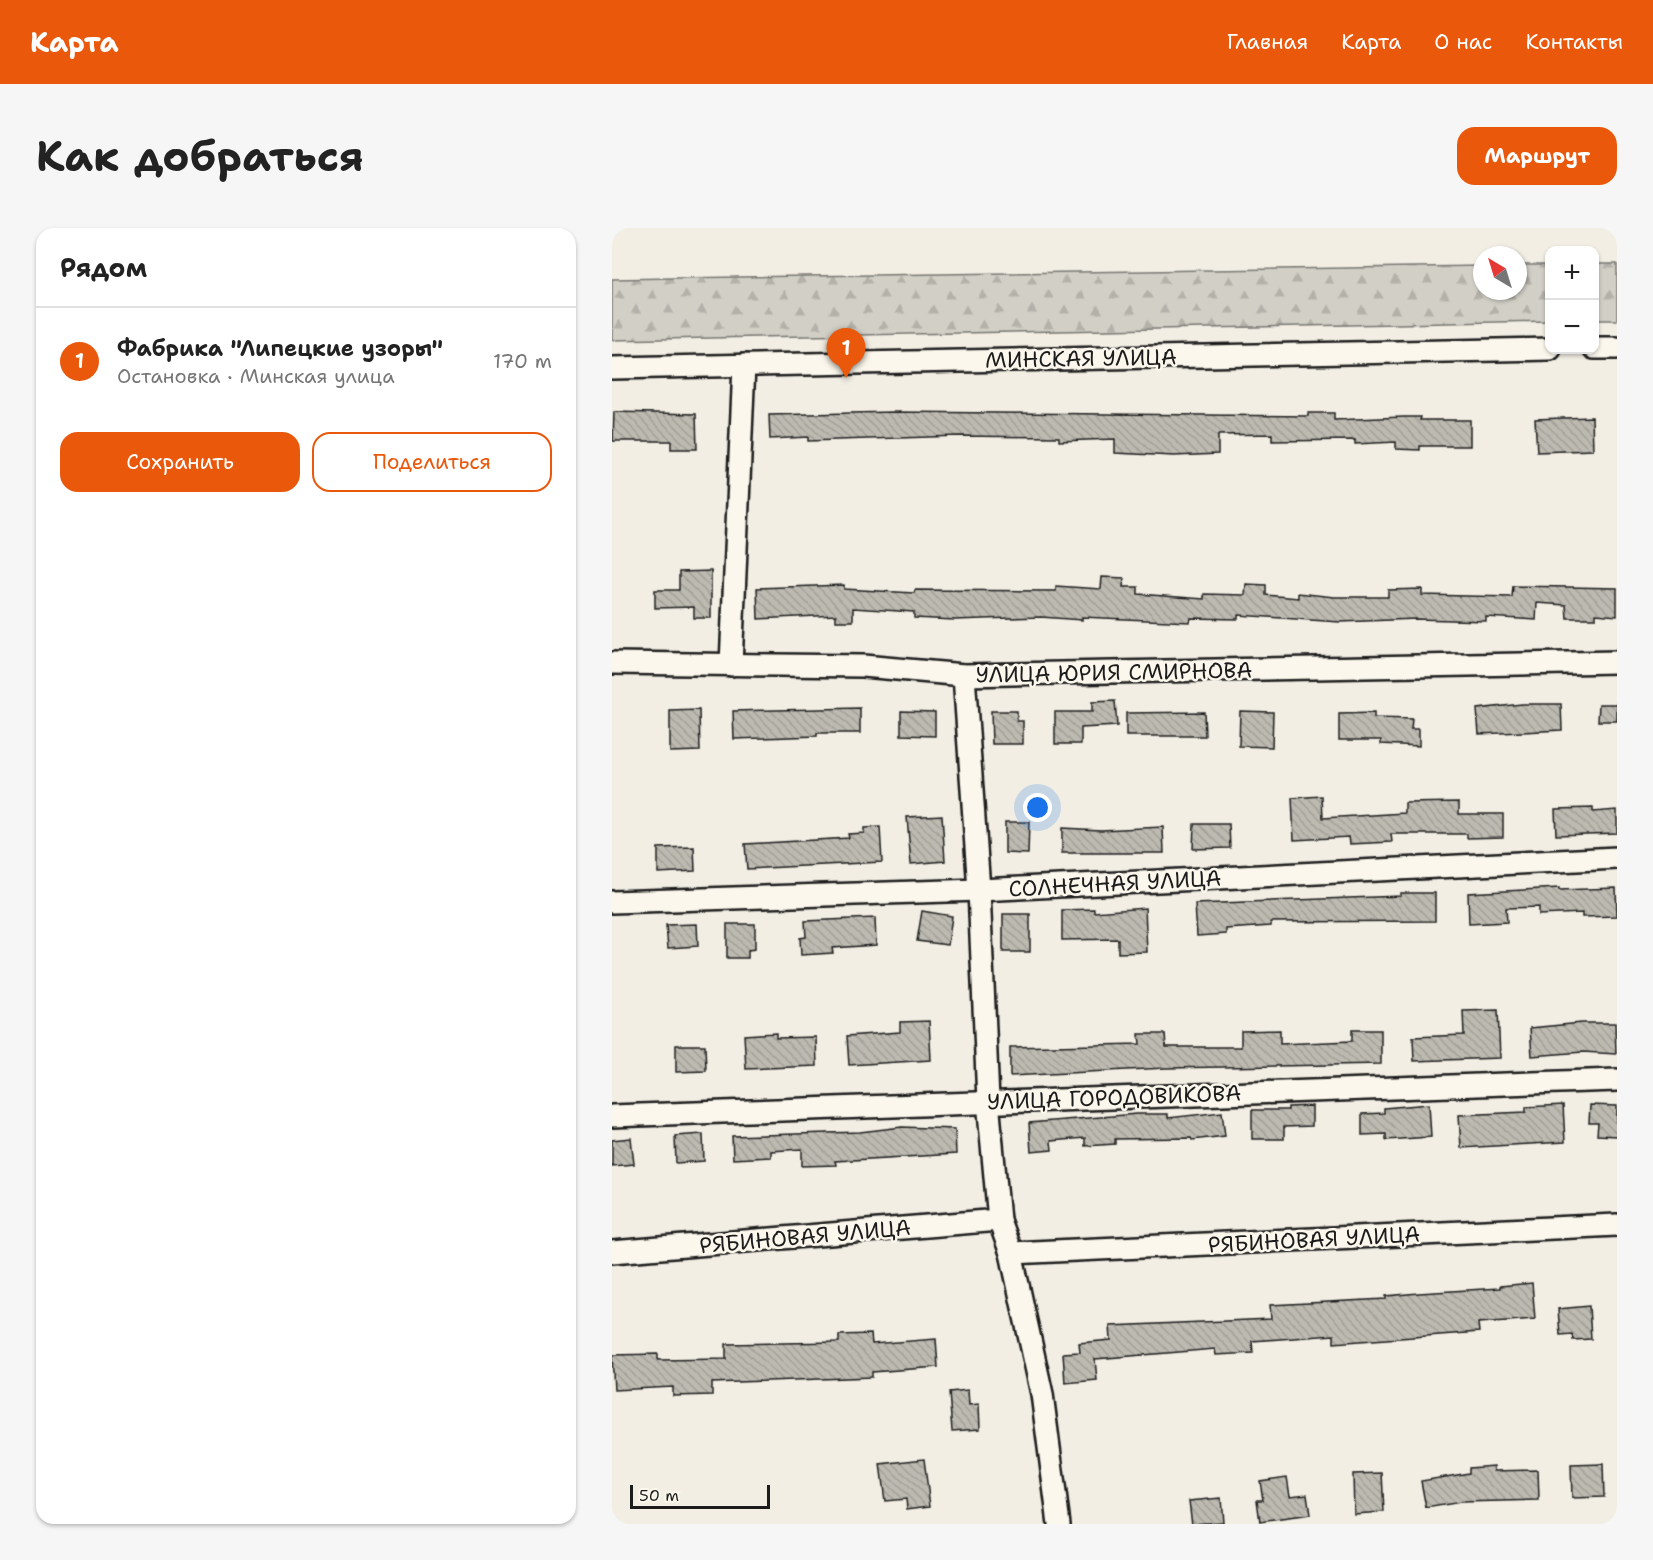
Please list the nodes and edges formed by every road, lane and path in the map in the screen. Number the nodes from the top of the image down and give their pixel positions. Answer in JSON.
{"nodes":[{"id":1,"x":1599,"y":348,"type":"edge"},
{"id":2,"x":1617,"y":348,"type":"edge"},
{"id":3,"x":1545,"y":349,"type":"edge"},
{"id":4,"x":744,"y":365,"type":"junction"},
{"id":5,"x":612,"y":368,"type":"edge"},
{"id":6,"x":1617,"y":662,"type":"edge"},
{"id":7,"x":612,"y":663,"type":"edge"},
{"id":8,"x":731,"y":665,"type":"junction"},
{"id":9,"x":964,"y":675,"type":"junction"},
{"id":10,"x":1617,"y":858,"type":"edge"},
{"id":11,"x":979,"y":890,"type":"junction"},
{"id":12,"x":612,"y":902,"type":"edge"},
{"id":13,"x":1617,"y":1080,"type":"edge"},
{"id":14,"x":988,"y":1101,"type":"junction"},
{"id":15,"x":612,"y":1116,"type":"edge"},
{"id":16,"x":999,"y":1220,"type":"junction"},
{"id":17,"x":1617,"y":1225,"type":"edge"},
{"id":18,"x":612,"y":1252,"type":"edge"},
{"id":19,"x":1011,"y":1253,"type":"junction"},
{"id":20,"x":1059,"y":1524,"type":"edge"}],
"edges":[{"from":1,"to":2,"type":"street"},
{"from":3,"to":4,"type":"street","name":"МИНСКАЯ УЛИЦА"},
{"from":4,"to":5,"type":"street","name":"МИНСКАЯ УЛИЦА"},
{"from":4,"to":8,"type":"street"},
{"from":6,"to":9,"type":"street","name":"УЛИЦА ЮРИЯ СМИРНОВА"},
{"from":7,"to":8,"type":"street","name":"УЛИЦА ЮРИЯ СМИРНОВА"},
{"from":8,"to":9,"type":"street","name":"УЛИЦА ЮРИЯ СМИРНОВА"},
{"from":9,"to":11,"type":"street"},
{"from":10,"to":11,"type":"street","name":"СОЛНЕЧНАЯ УЛИЦА"},
{"from":11,"to":12,"type":"street","name":"СОЛНЕЧНАЯ УЛИЦА"},
{"from":11,"to":14,"type":"street"},
{"from":13,"to":14,"type":"street","name":"УЛИЦА ГОРОДОВИКОВА"},
{"from":14,"to":15,"type":"street","name":"УЛИЦА ГОРОДОВИКОВА"},
{"from":14,"to":16,"type":"street"},
{"from":16,"to":18,"type":"street","name":"РЯБИНОВАЯ УЛИЦА"},
{"from":16,"to":19,"type":"street"},
{"from":17,"to":19,"type":"street","name":"РЯБИНОВАЯ УЛИЦА"},
{"from":19,"to":20,"type":"street"}]}
